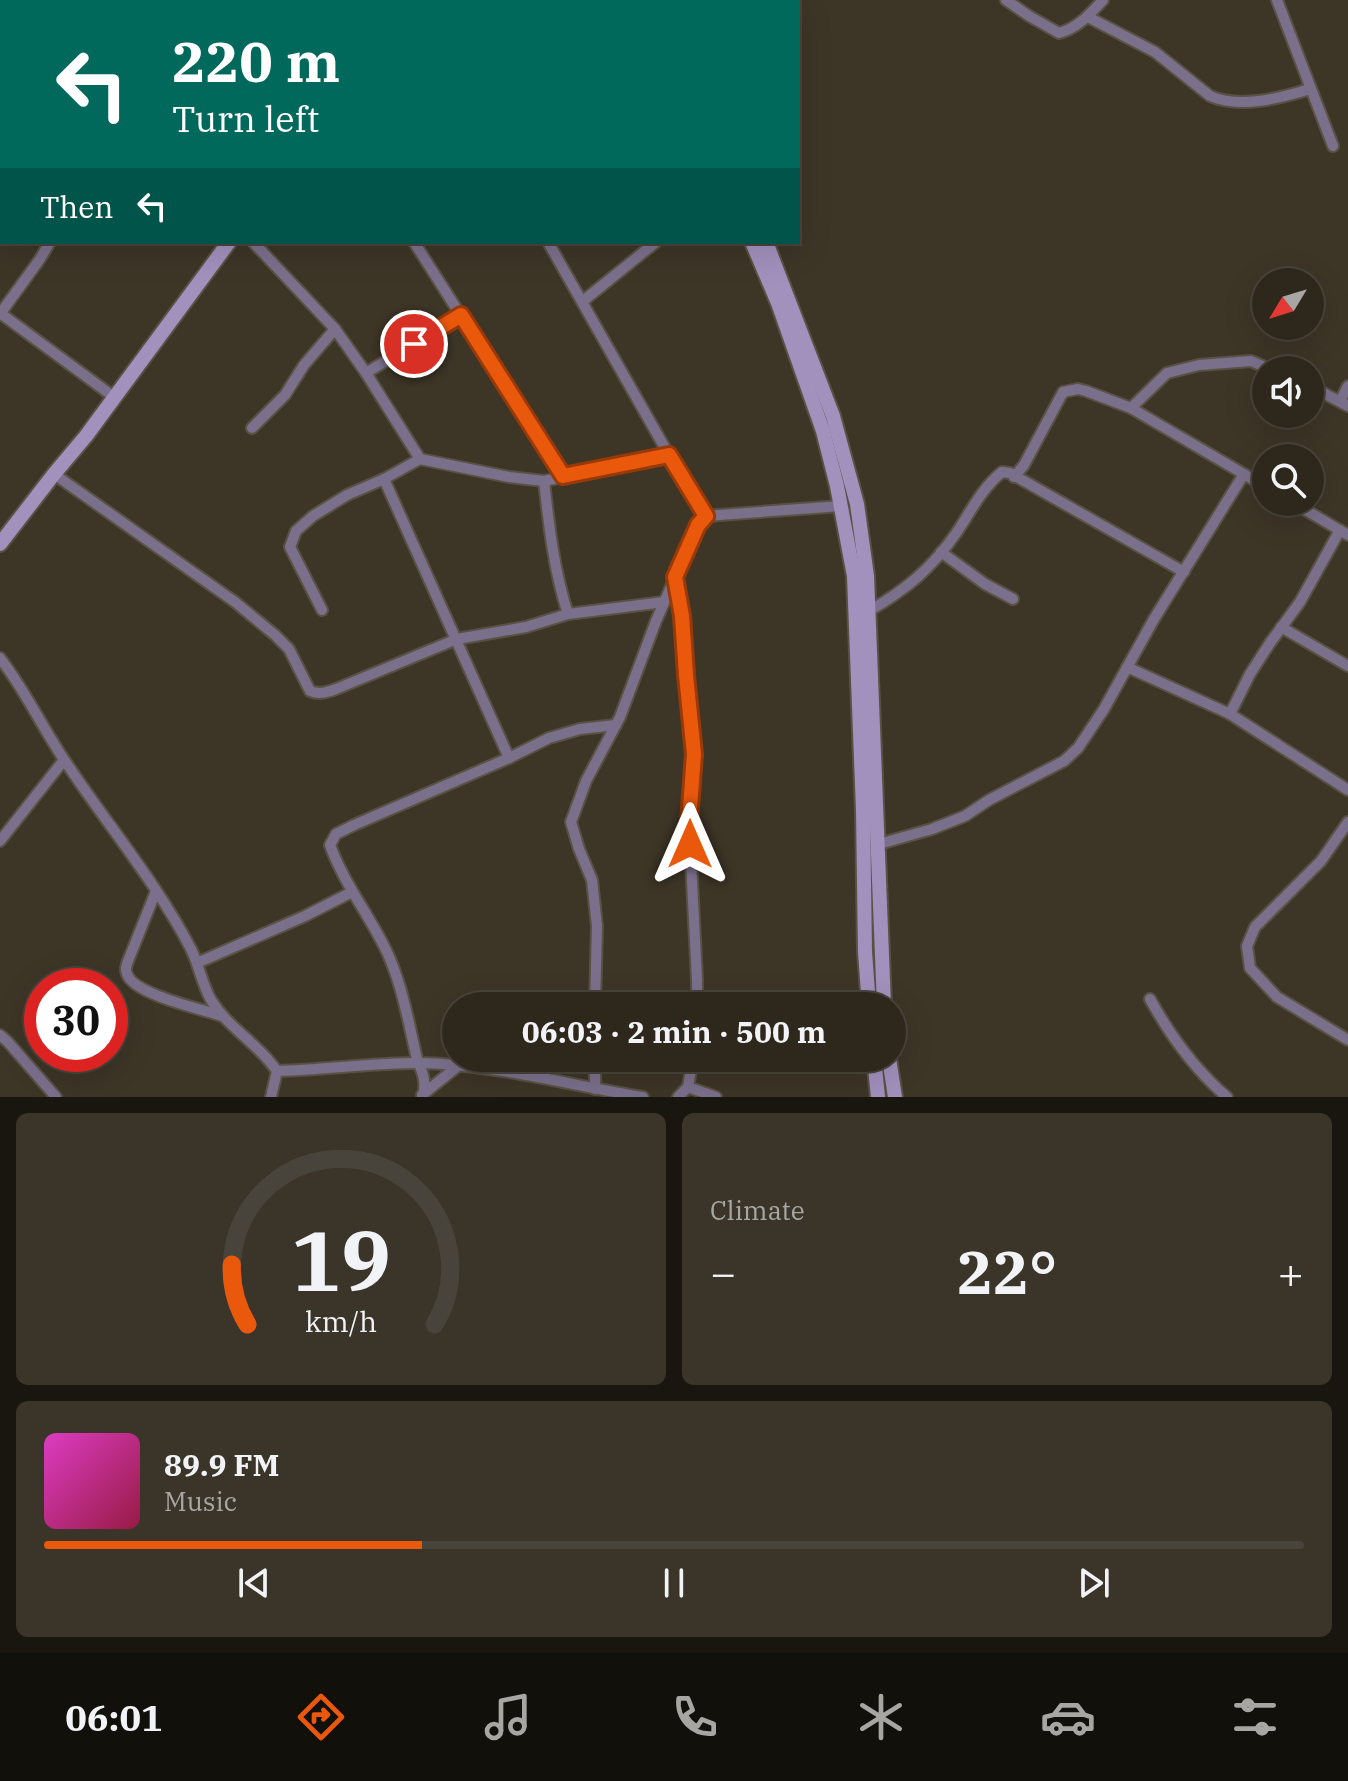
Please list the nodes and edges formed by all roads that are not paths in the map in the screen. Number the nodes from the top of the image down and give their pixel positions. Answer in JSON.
{"nodes":[{"id":1,"x":1006,"y":0,"type":"edge"},
{"id":2,"x":1103,"y":0,"type":"edge"},
{"id":3,"x":1277,"y":0,"type":"edge"},
{"id":4,"x":1088,"y":17,"type":"junction"},
{"id":5,"x":1310,"y":89,"type":"junction"},
{"id":6,"x":1333,"y":146,"type":"dead end"},
{"id":7,"x":49,"y":244,"type":"edge"},
{"id":8,"x":228,"y":244,"type":"edge"},
{"id":9,"x":255,"y":244,"type":"edge"},
{"id":10,"x":415,"y":244,"type":"edge"},
{"id":11,"x":549,"y":244,"type":"edge"},
{"id":12,"x":654,"y":244,"type":"edge"},
{"id":13,"x":753,"y":244,"type":"edge"},
{"id":14,"x":767,"y":244,"type":"edge"},
{"id":15,"x":583,"y":301,"type":"junction"},
{"id":16,"x":0,"y":313,"type":"edge"},
{"id":17,"x":461,"y":315,"type":"junction"},
{"id":18,"x":335,"y":329,"type":"junction"},
{"id":19,"x":1252,"y":361,"type":"edge"},
{"id":20,"x":366,"y":373,"type":"junction"},
{"id":21,"x":1348,"y":386,"type":"edge"},
{"id":22,"x":1324,"y":393,"type":"edge"},
{"id":23,"x":114,"y":397,"type":"junction"},
{"id":24,"x":1344,"y":404,"type":"edge"},
{"id":25,"x":1131,"y":408,"type":"junction"},
{"id":26,"x":252,"y":428,"type":"dead end"},
{"id":27,"x":669,"y":455,"type":"junction"},
{"id":28,"x":420,"y":459,"type":"junction"},
{"id":29,"x":54,"y":474,"type":"junction"},
{"id":30,"x":1244,"y":474,"type":"junction"},
{"id":31,"x":563,"y":476,"type":"junction"},
{"id":32,"x":1014,"y":477,"type":"junction"},
{"id":33,"x":384,"y":479,"type":"junction"},
{"id":34,"x":1252,"y":479,"type":"edge"},
{"id":35,"x":544,"y":481,"type":"junction"},
{"id":36,"x":841,"y":506,"type":"junction"},
{"id":37,"x":706,"y":516,"type":"junction"},
{"id":38,"x":1316,"y":516,"type":"edge"},
{"id":39,"x":1344,"y":532,"type":"edge"},
{"id":40,"x":0,"y":544,"type":"edge"},
{"id":41,"x":941,"y":552,"type":"junction"},
{"id":42,"x":1184,"y":572,"type":"junction"},
{"id":43,"x":675,"y":577,"type":"junction"},
{"id":44,"x":1013,"y":599,"type":"dead end"},
{"id":45,"x":664,"y":602,"type":"junction"},
{"id":46,"x":322,"y":610,"type":"dead end"},
{"id":47,"x":869,"y":611,"type":"junction"},
{"id":48,"x":568,"y":614,"type":"junction"},
{"id":49,"x":1281,"y":627,"type":"junction"},
{"id":50,"x":457,"y":639,"type":"junction"},
{"id":51,"x":0,"y":658,"type":"edge"},
{"id":52,"x":1348,"y":666,"type":"edge"},
{"id":53,"x":1127,"y":667,"type":"junction"},
{"id":54,"x":1230,"y":714,"type":"junction"},
{"id":55,"x":616,"y":725,"type":"junction"},
{"id":56,"x":509,"y":758,"type":"junction"},
{"id":57,"x":64,"y":760,"type":"junction"},
{"id":58,"x":1348,"y":790,"type":"edge"},
{"id":59,"x":1348,"y":822,"type":"edge"},
{"id":60,"x":0,"y":841,"type":"edge"},
{"id":61,"x":879,"y":844,"type":"junction"},
{"id":62,"x":156,"y":891,"type":"junction"},
{"id":63,"x":352,"y":892,"type":"junction"},
{"id":64,"x":197,"y":963,"type":"junction"},
{"id":65,"x":595,"y":992,"type":"edge"},
{"id":66,"x":697,"y":992,"type":"edge"},
{"id":67,"x":868,"y":992,"type":"edge"},
{"id":68,"x":883,"y":992,"type":"edge"},
{"id":69,"x":1150,"y":999,"type":"dead end"},
{"id":70,"x":222,"y":1016,"type":"junction"},
{"id":71,"x":0,"y":1035,"type":"edge"},
{"id":72,"x":1348,"y":1040,"type":"edge"},
{"id":73,"x":417,"y":1063,"type":"junction"},
{"id":74,"x":442,"y":1065,"type":"edge"},
{"id":75,"x":277,"y":1071,"type":"junction"},
{"id":76,"x":450,"y":1072,"type":"edge"},
{"id":77,"x":506,"y":1072,"type":"edge"},
{"id":78,"x":595,"y":1072,"type":"edge"},
{"id":79,"x":691,"y":1072,"type":"edge"},
{"id":80,"x":875,"y":1072,"type":"edge"},
{"id":81,"x":891,"y":1072,"type":"edge"},
{"id":82,"x":688,"y":1087,"type":"junction"},
{"id":83,"x":595,"y":1089,"type":"junction"},
{"id":84,"x":422,"y":1094,"type":"edge"},
{"id":85,"x":56,"y":1097,"type":"edge"},
{"id":86,"x":271,"y":1097,"type":"edge"},
{"id":87,"x":643,"y":1097,"type":"edge"},
{"id":88,"x":678,"y":1097,"type":"edge"},
{"id":89,"x":716,"y":1097,"type":"edge"},
{"id":90,"x":878,"y":1097,"type":"edge"},
{"id":91,"x":895,"y":1097,"type":"edge"},
{"id":92,"x":1227,"y":1097,"type":"edge"}],
"edges":[{"from":1,"to":4,"type":"street"},
{"from":2,"to":4,"type":"street"},
{"from":3,"to":5,"type":"street"},
{"from":4,"to":5,"type":"street"},
{"from":5,"to":6,"type":"street"},
{"from":7,"to":16,"type":"street"},
{"from":8,"to":23,"type":"main road"},
{"from":9,"to":18,"type":"street"},
{"from":10,"to":17,"type":"street"},
{"from":11,"to":15,"type":"street"},
{"from":12,"to":15,"type":"street"},
{"from":13,"to":36,"type":"main road"},
{"from":14,"to":47,"type":"main road"},
{"from":15,"to":27,"type":"street"},
{"from":16,"to":23,"type":"street"},
{"from":17,"to":20,"type":"street"},
{"from":17,"to":31,"type":"street"},
{"from":18,"to":20,"type":"street"},
{"from":18,"to":26,"type":"street"},
{"from":19,"to":25,"type":"street"},
{"from":20,"to":28,"type":"street"},
{"from":21,"to":24,"type":"street"},
{"from":22,"to":24,"type":"street"},
{"from":23,"to":29,"type":"main road"},
{"from":25,"to":30,"type":"street"},
{"from":25,"to":32,"type":"street"},
{"from":27,"to":31,"type":"street"},
{"from":27,"to":37,"type":"street"},
{"from":28,"to":33,"type":"street"},
{"from":28,"to":35,"type":"street"},
{"from":29,"to":40,"type":"main road"},
{"from":29,"to":50,"type":"street"},
{"from":30,"to":34,"type":"street"},
{"from":30,"to":42,"type":"street"},
{"from":31,"to":35,"type":"street"},
{"from":32,"to":41,"type":"street"},
{"from":32,"to":42,"type":"street"},
{"from":33,"to":46,"type":"street"},
{"from":33,"to":50,"type":"street"},
{"from":35,"to":48,"type":"street"},
{"from":36,"to":37,"type":"street"},
{"from":36,"to":67,"type":"main road"},
{"from":37,"to":43,"type":"street"},
{"from":38,"to":39,"type":"street"},
{"from":39,"to":49,"type":"street"},
{"from":41,"to":44,"type":"street"},
{"from":41,"to":47,"type":"street"},
{"from":42,"to":53,"type":"street"},
{"from":43,"to":45,"type":"street"},
{"from":43,"to":66,"type":"street"},
{"from":45,"to":48,"type":"street"},
{"from":45,"to":55,"type":"street"},
{"from":47,"to":61,"type":"main road"},
{"from":48,"to":50,"type":"street"},
{"from":49,"to":52,"type":"street"},
{"from":49,"to":54,"type":"street"},
{"from":50,"to":56,"type":"street"},
{"from":51,"to":57,"type":"street"},
{"from":53,"to":54,"type":"street"},
{"from":53,"to":61,"type":"street"},
{"from":54,"to":58,"type":"street"},
{"from":55,"to":56,"type":"street"},
{"from":55,"to":65,"type":"street"},
{"from":56,"to":63,"type":"street"},
{"from":57,"to":60,"type":"street"},
{"from":57,"to":62,"type":"street"},
{"from":59,"to":72,"type":"street"},
{"from":61,"to":68,"type":"main road"},
{"from":62,"to":64,"type":"street"},
{"from":62,"to":70,"type":"street"},
{"from":63,"to":64,"type":"street"},
{"from":63,"to":73,"type":"street"},
{"from":64,"to":70,"type":"street"},
{"from":69,"to":92,"type":"street"},
{"from":70,"to":75,"type":"street"},
{"from":71,"to":85,"type":"street"},
{"from":73,"to":74,"type":"street"},
{"from":73,"to":75,"type":"street"},
{"from":73,"to":84,"type":"street"},
{"from":75,"to":86,"type":"street"},
{"from":76,"to":84,"type":"street"},
{"from":77,"to":83,"type":"street"},
{"from":78,"to":83,"type":"street"},
{"from":79,"to":82,"type":"street"},
{"from":80,"to":90,"type":"main road"},
{"from":81,"to":91,"type":"main road"},
{"from":82,"to":88,"type":"street"},
{"from":82,"to":89,"type":"street"},
{"from":83,"to":87,"type":"street"}]}
